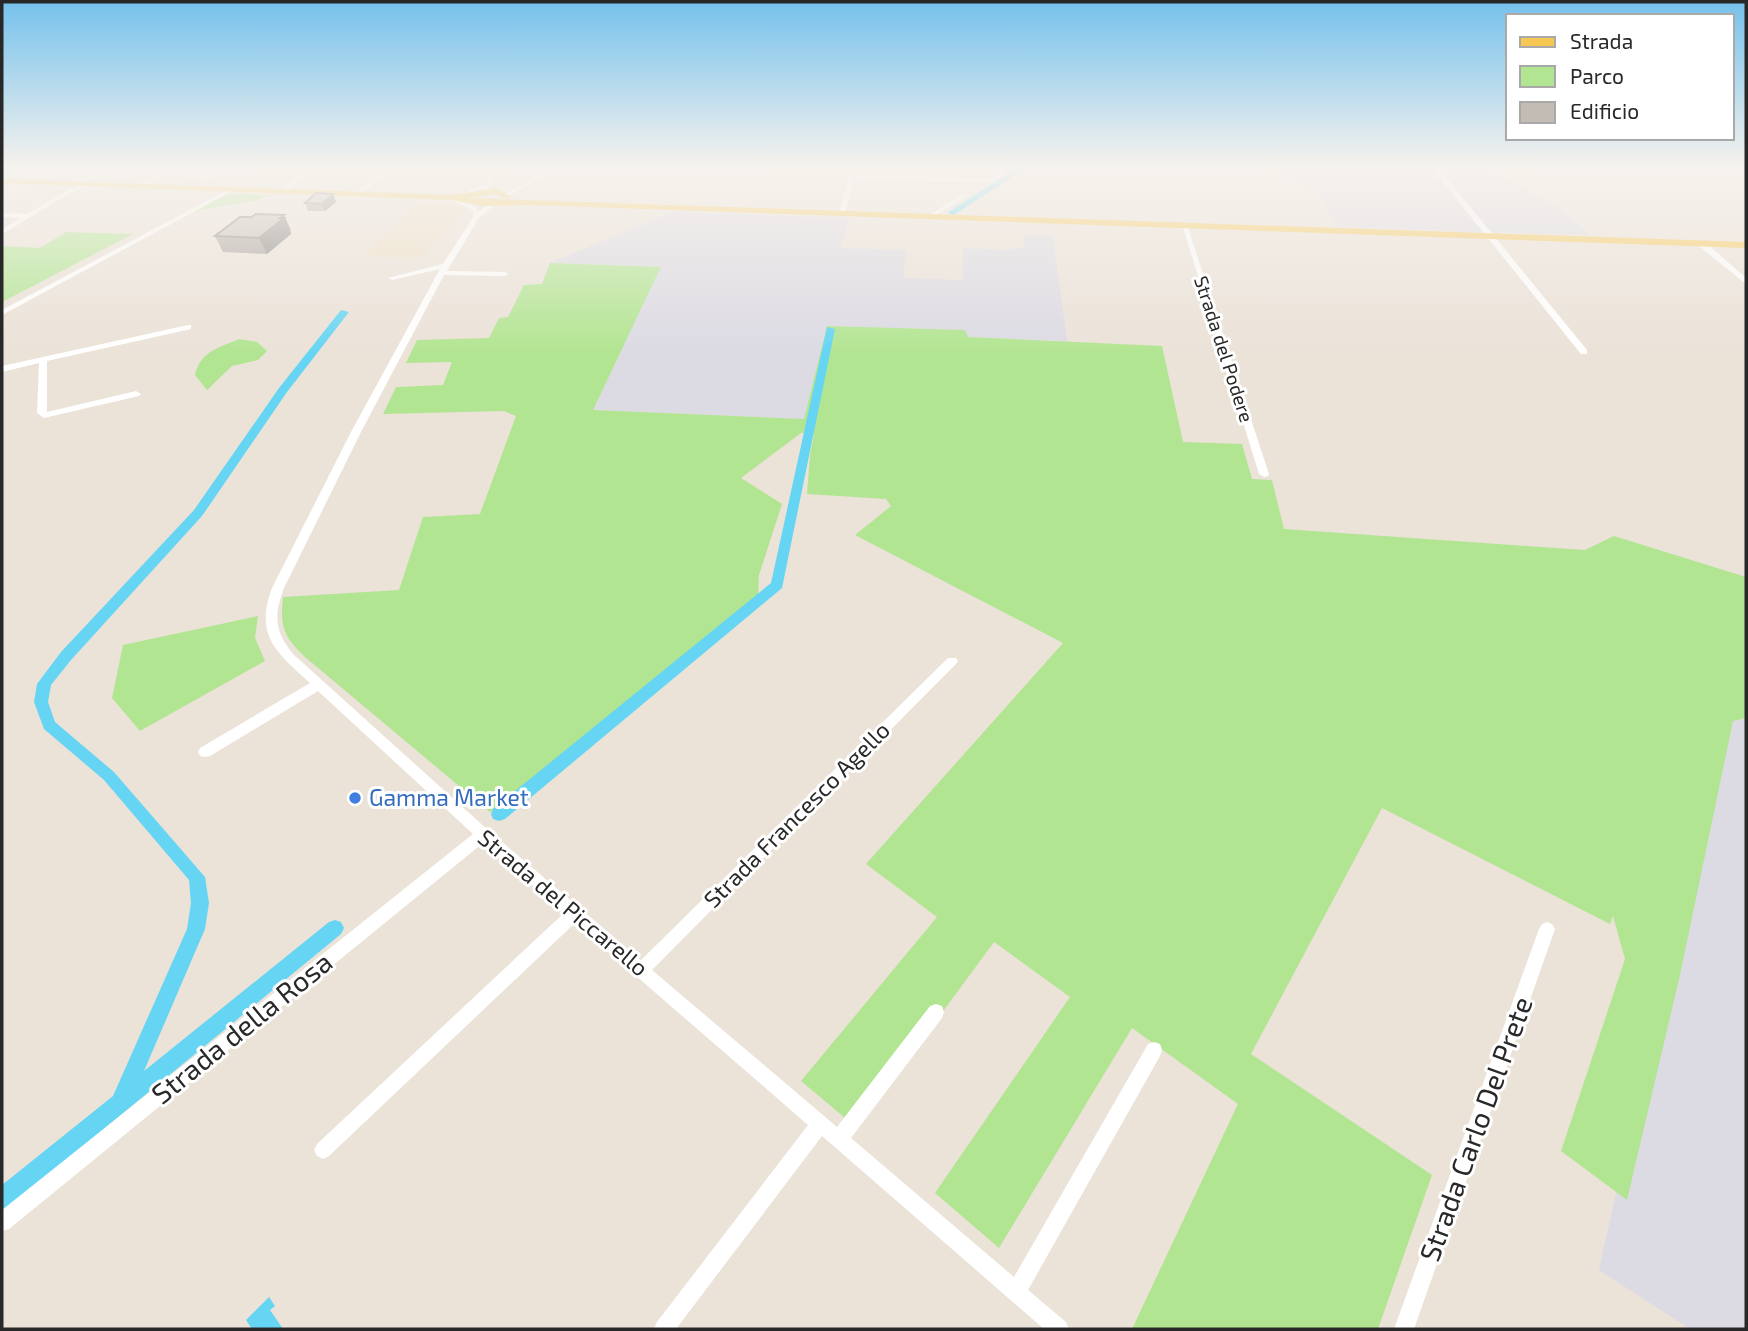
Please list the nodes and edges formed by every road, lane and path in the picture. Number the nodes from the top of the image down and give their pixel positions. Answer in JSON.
{"nodes":[{"id":1,"x":150,"y":228,"type":"edge"},
{"id":2,"x":159,"y":228,"type":"edge"},
{"id":3,"x":466,"y":228,"type":"edge"},
{"id":4,"x":1185,"y":228,"type":"edge"},
{"id":5,"x":1263,"y":228,"type":"edge"},
{"id":6,"x":1483,"y":228,"type":"edge"},
{"id":7,"x":1490,"y":237,"type":"junction"},
{"id":8,"x":1702,"y":244,"type":"junction"},
{"id":9,"x":1746,"y":245,"type":"edge"},
{"id":10,"x":444,"y":270,"type":"junction"},
{"id":11,"x":506,"y":274,"type":"dead end"},
{"id":12,"x":392,"y":278,"type":"dead end"},
{"id":13,"x":1746,"y":282,"type":"edge"},
{"id":14,"x":2,"y":306,"type":"edge"},
{"id":15,"x":2,"y":313,"type":"edge"},
{"id":16,"x":188,"y":327,"type":"dead end"},
{"id":17,"x":1584,"y":352,"type":"dead end"},
{"id":18,"x":43,"y":360,"type":"junction"},
{"id":19,"x":2,"y":369,"type":"edge"},
{"id":20,"x":136,"y":394,"type":"dead end"},
{"id":21,"x":1264,"y":474,"type":"dead end"},
{"id":22,"x":952,"y":660,"type":"dead end"},
{"id":23,"x":319,"y":684,"type":"junction"},
{"id":24,"x":205,"y":752,"type":"dead end"},
{"id":25,"x":483,"y":835,"type":"junction"},
{"id":26,"x":575,"y":913,"type":"junction"},
{"id":27,"x":1547,"y":929,"type":"dead end"},
{"id":28,"x":642,"y":969,"type":"junction"},
{"id":29,"x":936,"y":1012,"type":"dead end"},
{"id":30,"x":1154,"y":1050,"type":"dead end"},
{"id":31,"x":820,"y":1124,"type":"junction"},
{"id":32,"x":839,"y":1139,"type":"junction"},
{"id":33,"x":323,"y":1150,"type":"dead end"},
{"id":34,"x":2,"y":1222,"type":"edge"},
{"id":35,"x":1016,"y":1292,"type":"junction"},
{"id":36,"x":664,"y":1329,"type":"edge"},
{"id":37,"x":1059,"y":1329,"type":"edge"},
{"id":38,"x":1404,"y":1329,"type":"edge"}],
"edges":[{"from":1,"to":14,"type":"street"},
{"from":2,"to":15,"type":"street"},
{"from":3,"to":10,"type":"street","name":"Strada del Piccarello"},
{"from":4,"to":21,"type":"street","name":"Strada del Podere"},
{"from":5,"to":7,"type":"main road"},
{"from":6,"to":7,"type":"street"},
{"from":7,"to":8,"type":"main road"},
{"from":7,"to":17,"type":"street"},
{"from":8,"to":9,"type":"main road"},
{"from":8,"to":13,"type":"street"},
{"from":10,"to":11,"type":"street"},
{"from":10,"to":12,"type":"street"},
{"from":10,"to":23,"type":"street","name":"Strada del Piccarello"},
{"from":16,"to":18,"type":"street"},
{"from":18,"to":19,"type":"street"},
{"from":18,"to":20,"type":"street"},
{"from":22,"to":28,"type":"street","name":"Strada Francesco Agello"},
{"from":23,"to":24,"type":"street"},
{"from":23,"to":25,"type":"street","name":"Strada del Piccarello"},
{"from":25,"to":26,"type":"street","name":"Strada del Piccarello"},
{"from":25,"to":34,"type":"street","name":"Strada della Rosa"},
{"from":26,"to":28,"type":"street","name":"Strada del Piccarello"},
{"from":26,"to":33,"type":"street"},
{"from":27,"to":38,"type":"street","name":"Strada Carlo Del Prete"},
{"from":28,"to":31,"type":"street","name":"Strada del Piccarello"},
{"from":29,"to":32,"type":"street"},
{"from":30,"to":35,"type":"street"},
{"from":31,"to":32,"type":"street","name":"Strada del Piccarello"},
{"from":31,"to":36,"type":"street"},
{"from":32,"to":35,"type":"street","name":"Strada del Piccarello"},
{"from":35,"to":37,"type":"street","name":"Strada del Piccarello"}]}
